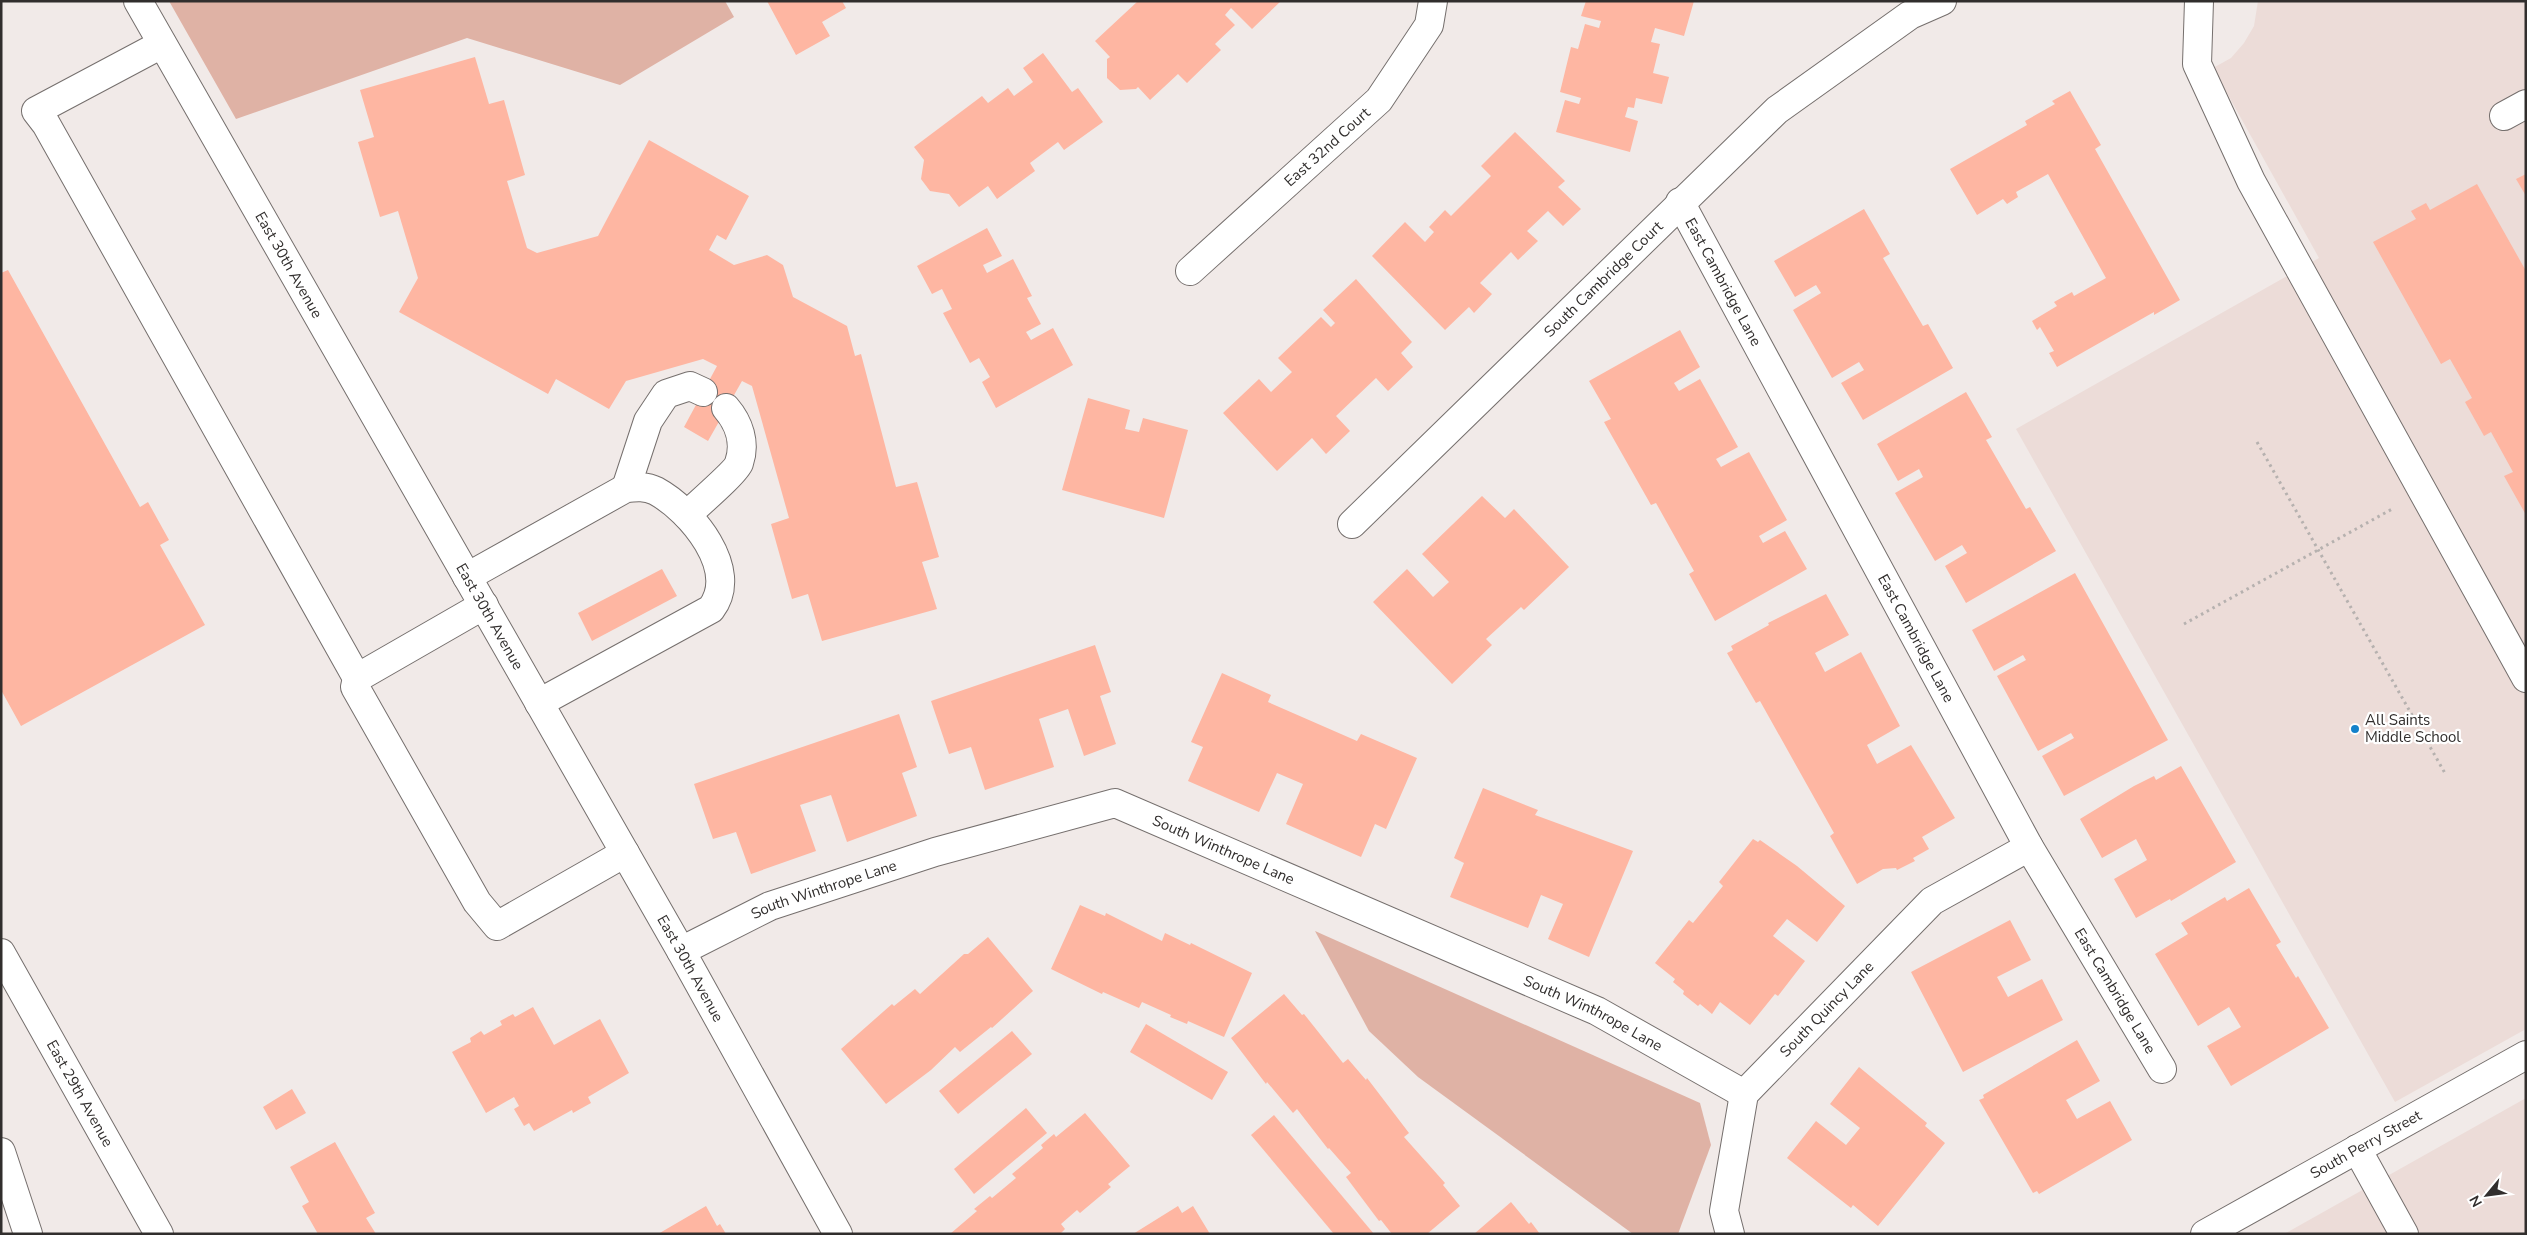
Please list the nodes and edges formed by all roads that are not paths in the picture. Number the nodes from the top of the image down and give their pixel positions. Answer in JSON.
{"nodes":[{"id":1,"x":138,"y":1,"type":"edge"},
{"id":2,"x":1433,"y":1,"type":"edge"},
{"id":3,"x":1942,"y":1,"type":"edge"},
{"id":4,"x":2199,"y":2,"type":"edge"},
{"id":5,"x":162,"y":44,"type":"junction"},
{"id":6,"x":1680,"y":202,"type":"junction"},
{"id":7,"x":1190,"y":271,"type":"dead end"},
{"id":8,"x":704,"y":392,"type":"dead end"},
{"id":9,"x":726,"y":408,"type":"dead end"},
{"id":10,"x":626,"y":488,"type":"junction"},
{"id":11,"x":687,"y":515,"type":"junction"},
{"id":12,"x":1352,"y":524,"type":"dead end"},
{"id":13,"x":468,"y":577,"type":"junction"},
{"id":14,"x":484,"y":605,"type":"junction"},
{"id":15,"x":358,"y":678,"type":"junction"},
{"id":16,"x":2526,"y":678,"type":"edge"},
{"id":17,"x":539,"y":703,"type":"junction"},
{"id":18,"x":2029,"y":847,"type":"junction"},
{"id":19,"x":625,"y":853,"type":"junction"},
{"id":20,"x":681,"y":951,"type":"junction"},
{"id":21,"x":1,"y":953,"type":"edge"},
{"id":22,"x":2526,"y":1055,"type":"edge"},
{"id":23,"x":2162,"y":1069,"type":"dead end"},
{"id":24,"x":1744,"y":1094,"type":"junction"},
{"id":25,"x":2357,"y":1149,"type":"junction"},
{"id":26,"x":1,"y":1152,"type":"edge"},
{"id":27,"x":28,"y":1234,"type":"edge"},
{"id":28,"x":159,"y":1234,"type":"edge"},
{"id":29,"x":838,"y":1234,"type":"edge"},
{"id":30,"x":1730,"y":1234,"type":"edge"},
{"id":31,"x":2205,"y":1234,"type":"edge"},
{"id":32,"x":2404,"y":1234,"type":"edge"}],
"edges":[{"from":1,"to":5,"type":"street","name":"East 30th Avenue"},
{"from":2,"to":7,"type":"street","name":"East 32nd Court"},
{"from":3,"to":6,"type":"street","name":"South Cambridge Court"},
{"from":4,"to":16,"type":"street"},
{"from":5,"to":13,"type":"street","name":"East 30th Avenue"},
{"from":5,"to":15,"type":"street"},
{"from":6,"to":12,"type":"street","name":"South Cambridge Court"},
{"from":6,"to":18,"type":"street","name":"East Cambridge Lane"},
{"from":8,"to":10,"type":"street"},
{"from":9,"to":11,"type":"street"},
{"from":10,"to":11,"type":"street"},
{"from":10,"to":13,"type":"street"},
{"from":11,"to":17,"type":"street"},
{"from":13,"to":14,"type":"street","name":"East 30th Avenue"},
{"from":14,"to":15,"type":"street"},
{"from":14,"to":17,"type":"street","name":"East 30th Avenue"},
{"from":15,"to":19,"type":"street"},
{"from":17,"to":19,"type":"street","name":"East 30th Avenue"},
{"from":18,"to":23,"type":"street","name":"East Cambridge Lane"},
{"from":18,"to":24,"type":"street","name":"South Quincy Lane"},
{"from":19,"to":20,"type":"street","name":"East 30th Avenue"},
{"from":20,"to":24,"type":"street","name":"South Winthrope Lane"},
{"from":20,"to":29,"type":"street","name":"East 30th Avenue"},
{"from":21,"to":28,"type":"street","name":"East 29th Avenue"},
{"from":22,"to":25,"type":"street","name":"South Perry Street"},
{"from":24,"to":30,"type":"street"},
{"from":25,"to":31,"type":"street","name":"South Perry Street"},
{"from":25,"to":32,"type":"street"},
{"from":26,"to":27,"type":"street"}]}
